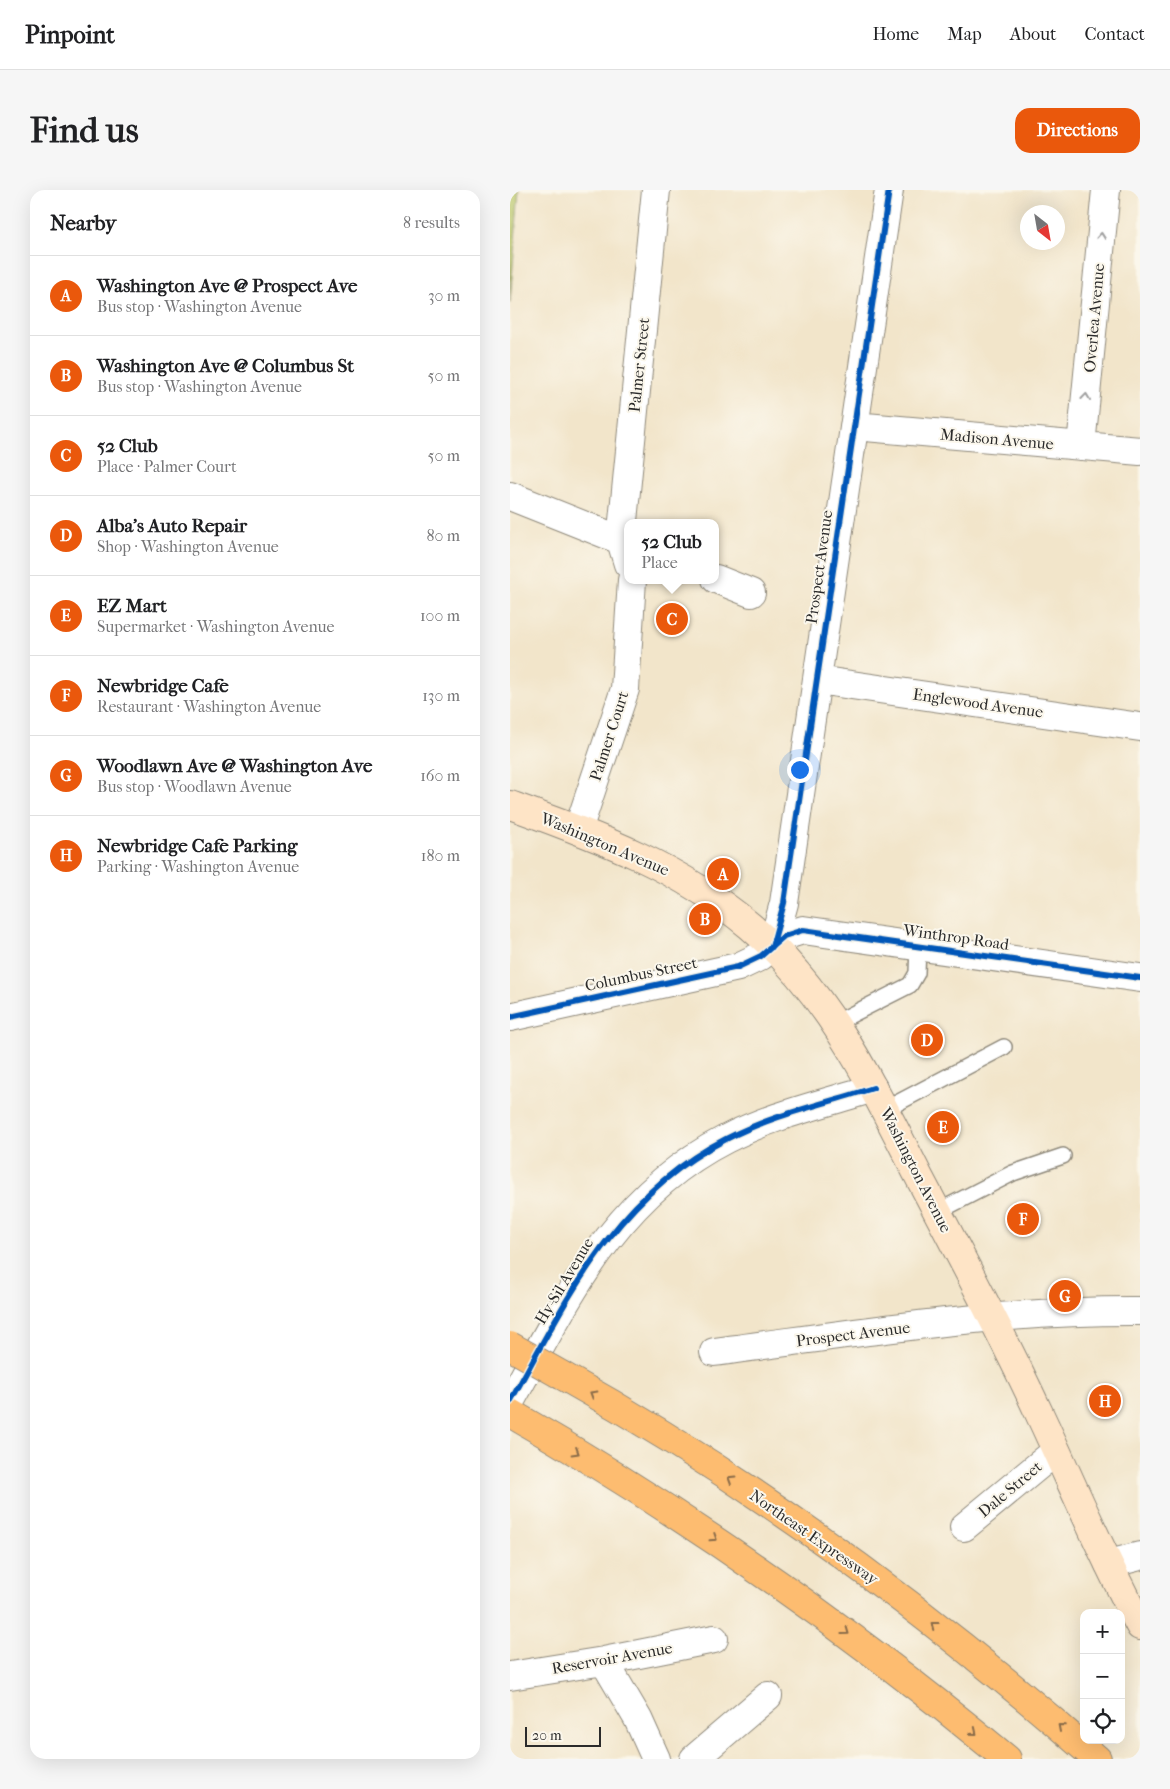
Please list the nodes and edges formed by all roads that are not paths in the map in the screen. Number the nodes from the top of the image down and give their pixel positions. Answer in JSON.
{"nodes":[{"id":1,"x":656,"y":190,"type":"edge"},
{"id":2,"x":889,"y":190,"type":"edge"},
{"id":3,"x":1106,"y":190,"type":"edge"},
{"id":4,"x":854,"y":426,"type":"junction"},
{"id":5,"x":1081,"y":446,"type":"junction"},
{"id":6,"x":1140,"y":451,"type":"edge"},
{"id":7,"x":510,"y":496,"type":"edge"},
{"id":8,"x":629,"y":519,"type":"edge"},
{"id":9,"x":624,"y":548,"type":"edge"},
{"id":10,"x":719,"y":580,"type":"edge"},
{"id":11,"x":632,"y":584,"type":"edge"},
{"id":12,"x":751,"y":593,"type":"dead end"},
{"id":13,"x":816,"y":680,"type":"junction"},
{"id":14,"x":1140,"y":727,"type":"edge"},
{"id":15,"x":510,"y":806,"type":"edge"},
{"id":16,"x":578,"y":830,"type":"junction"},
{"id":17,"x":918,"y":946,"type":"junction"},
{"id":18,"x":772,"y":947,"type":"junction"},
{"id":19,"x":1140,"y":978,"type":"edge"},
{"id":20,"x":510,"y":1017,"type":"edge"},
{"id":21,"x":835,"y":1023,"type":"junction"},
{"id":22,"x":1004,"y":1047,"type":"dead end"},
{"id":23,"x":879,"y":1099,"type":"junction"},
{"id":24,"x":1063,"y":1156,"type":"dead end"},
{"id":25,"x":937,"y":1212,"type":"junction"},
{"id":26,"x":1140,"y":1311,"type":"edge"},
{"id":27,"x":992,"y":1318,"type":"junction"},
{"id":28,"x":510,"y":1346,"type":"edge"},
{"id":29,"x":714,"y":1352,"type":"dead end"},
{"id":30,"x":510,"y":1402,"type":"edge"},
{"id":31,"x":510,"y":1413,"type":"edge"},
{"id":32,"x":1056,"y":1451,"type":"junction"},
{"id":33,"x":964,"y":1527,"type":"dead end"},
{"id":34,"x":1140,"y":1556,"type":"edge"},
{"id":35,"x":1108,"y":1564,"type":"junction"},
{"id":36,"x":1140,"y":1626,"type":"edge"},
{"id":37,"x":714,"y":1639,"type":"dead end"},
{"id":38,"x":604,"y":1661,"type":"junction"},
{"id":39,"x":510,"y":1676,"type":"edge"},
{"id":40,"x":768,"y":1696,"type":"dead end"},
{"id":41,"x":656,"y":1759,"type":"edge"},
{"id":42,"x":694,"y":1759,"type":"edge"},
{"id":43,"x":1007,"y":1759,"type":"edge"},
{"id":44,"x":1097,"y":1759,"type":"edge"}],
"edges":[{"from":1,"to":8,"type":"street","name":"Palmer Street"},
{"from":2,"to":4,"type":"street","name":"Prospect Avenue"},
{"from":5,"to":3,"type":"street","name":"Overlea Avenue","one_way":true},
{"from":4,"to":5,"type":"street","name":"Madison Avenue"},
{"from":4,"to":13,"type":"street","name":"Prospect Avenue"},
{"from":5,"to":6,"type":"street","name":"Madison Avenue"},
{"from":7,"to":9,"type":"street"},
{"from":10,"to":12,"type":"street"},
{"from":11,"to":16,"type":"street","name":"Palmer Court"},
{"from":13,"to":14,"type":"street","name":"Englewood Avenue"},
{"from":13,"to":18,"type":"street","name":"Prospect Avenue"},
{"from":15,"to":16,"type":"main road","name":"Washington Avenue"},
{"from":16,"to":18,"type":"main road","name":"Washington Avenue"},
{"from":17,"to":18,"type":"street","name":"Winthrop Road"},
{"from":17,"to":19,"type":"street","name":"Winthrop Road"},
{"from":17,"to":21,"type":"lane"},
{"from":18,"to":20,"type":"street","name":"Columbus Street"},
{"from":18,"to":21,"type":"main road","name":"Washington Avenue"},
{"from":21,"to":23,"type":"main road","name":"Washington Avenue"},
{"from":22,"to":23,"type":"lane"},
{"from":23,"to":25,"type":"main road","name":"Washington Avenue"},
{"from":23,"to":30,"type":"street","name":"Hy-Sil Avenue"},
{"from":24,"to":25,"type":"lane"},
{"from":25,"to":27,"type":"main road","name":"Washington Avenue"},
{"from":26,"to":27,"type":"street","name":"Prospect Avenue"},
{"from":27,"to":29,"type":"street","name":"Prospect Avenue"},
{"from":27,"to":32,"type":"main road","name":"Washington Avenue"},
{"from":44,"to":28,"type":"highway","name":"Northeast Expressway","one_way":true,"bridge":true},
{"from":31,"to":43,"type":"highway","one_way":true},
{"from":32,"to":33,"type":"street","name":"Dale Street"},
{"from":32,"to":35,"type":"main road","name":"Washington Avenue"},
{"from":34,"to":35,"type":"street"},
{"from":35,"to":36,"type":"main road","name":"Washington Avenue"},
{"from":37,"to":38,"type":"street","name":"Reservoir Avenue"},
{"from":38,"to":39,"type":"street","name":"Reservoir Avenue"},
{"from":38,"to":41,"type":"street"},
{"from":40,"to":42,"type":"street"}]}
